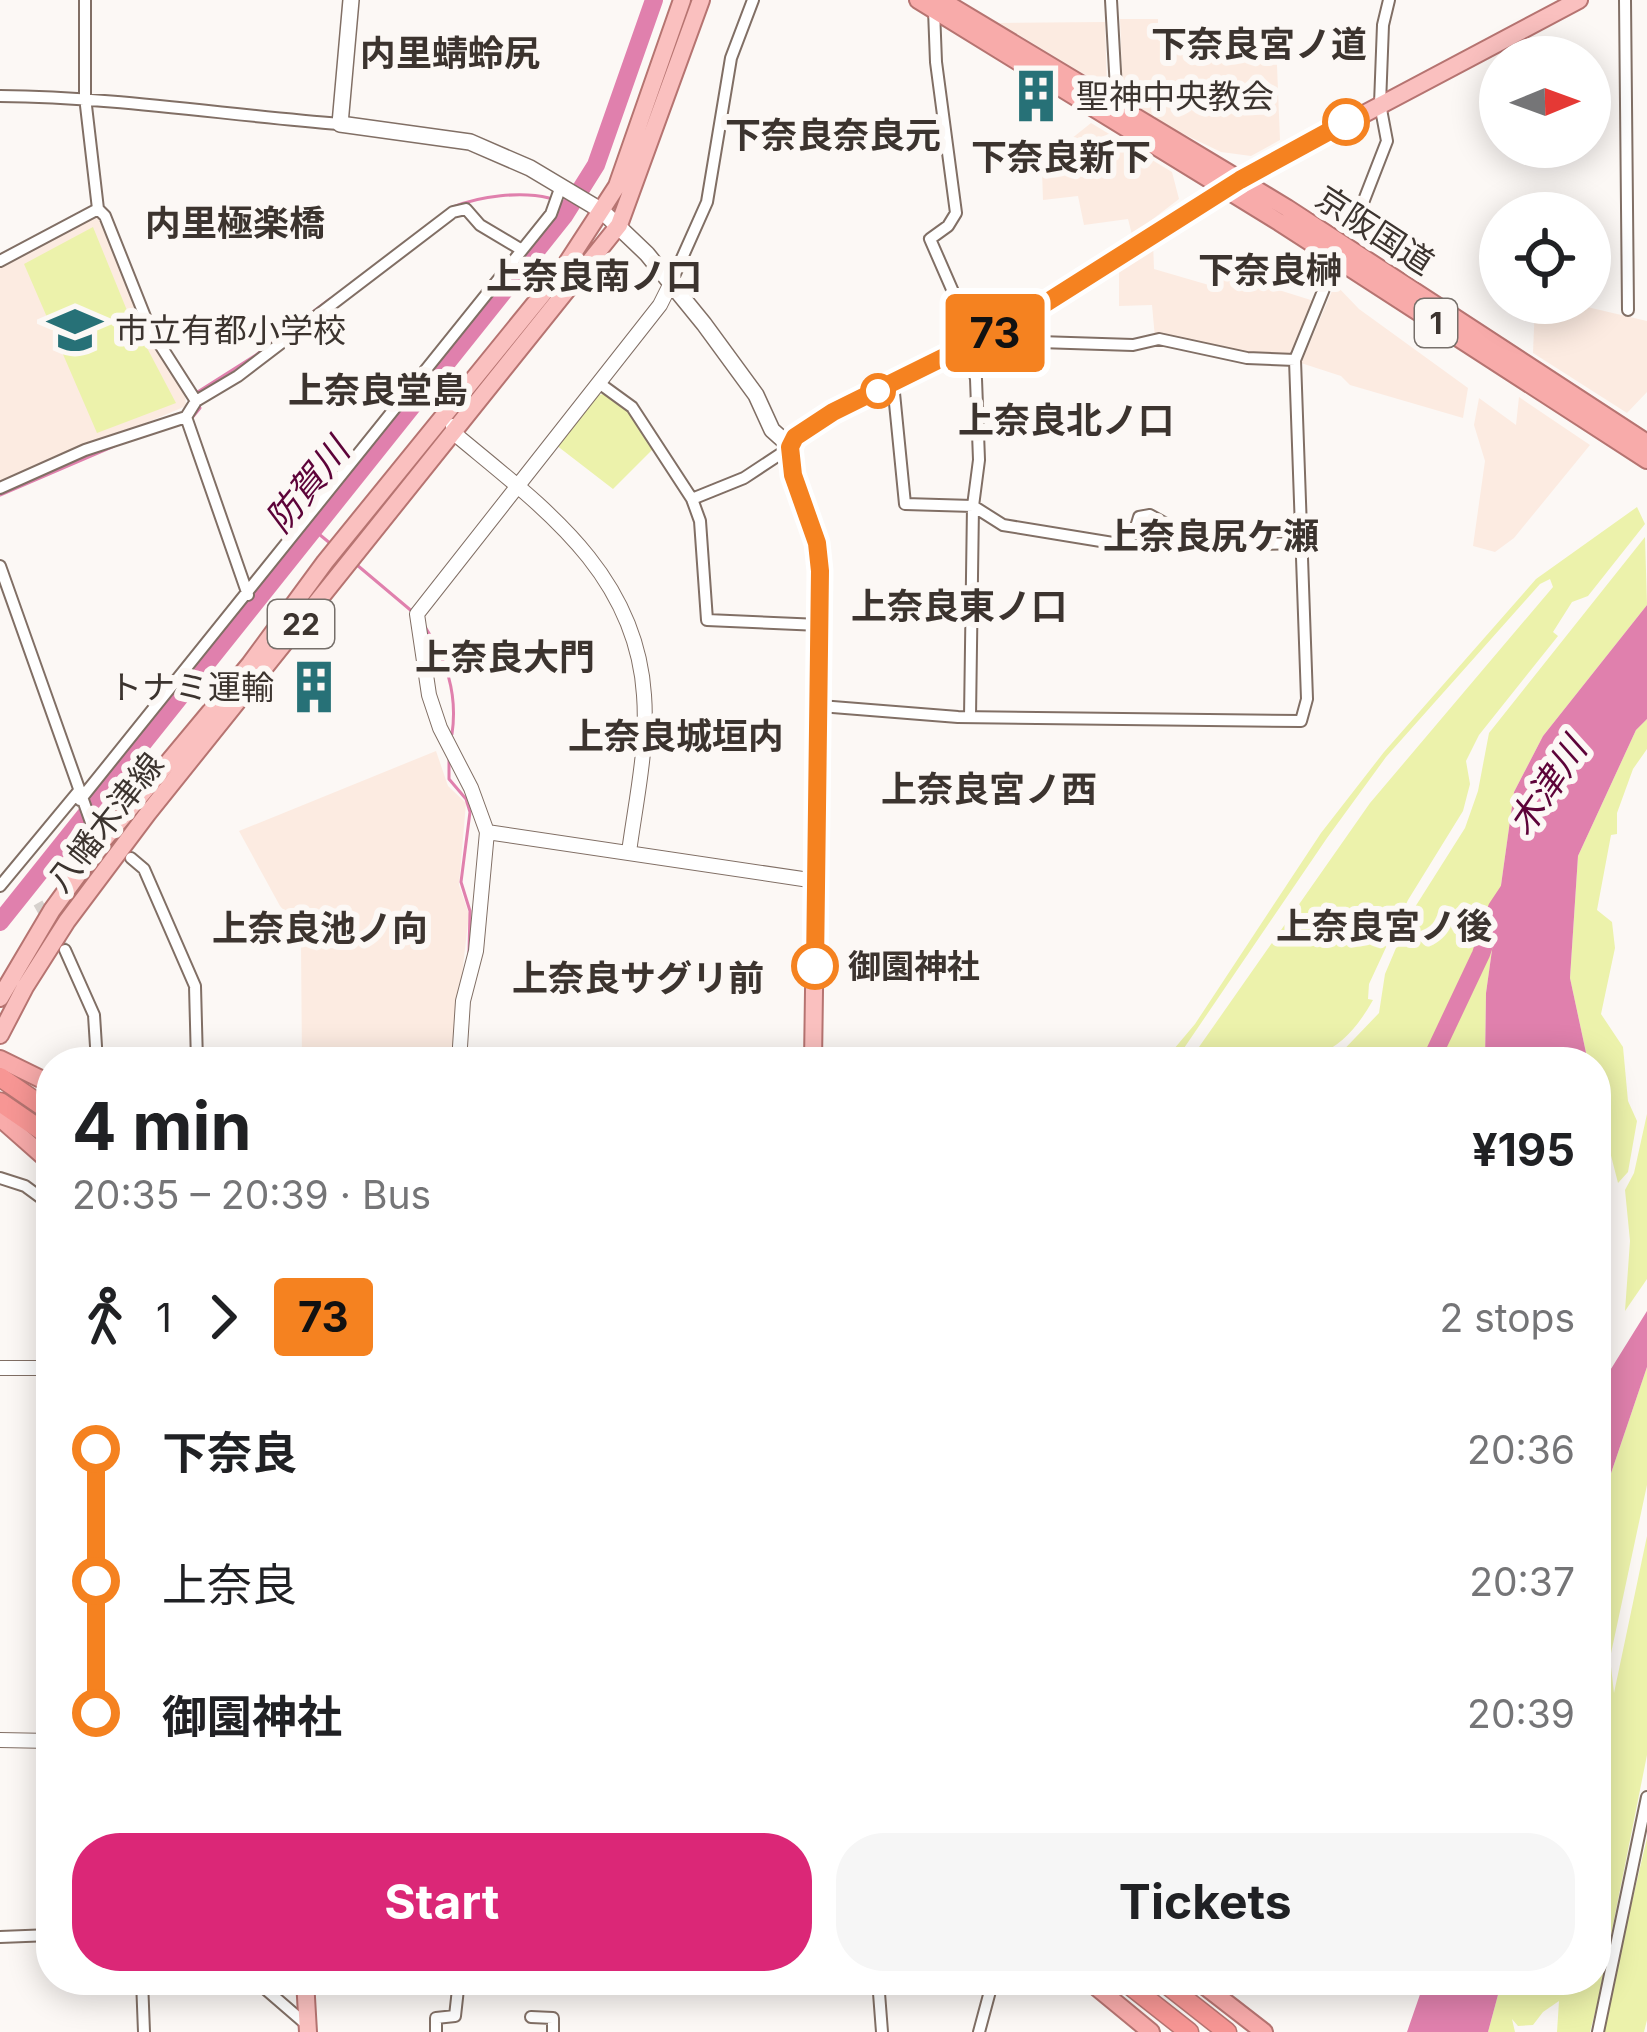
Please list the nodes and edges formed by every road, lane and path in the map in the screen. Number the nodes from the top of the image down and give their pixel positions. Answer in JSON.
{"nodes":[{"id":1,"x":85,"y":0,"type":"edge"},
{"id":2,"x":351,"y":0,"type":"edge"},
{"id":3,"x":682,"y":0,"type":"edge"},
{"id":4,"x":701,"y":0,"type":"edge"},
{"id":5,"x":753,"y":0,"type":"edge"},
{"id":6,"x":1112,"y":0,"type":"edge"},
{"id":7,"x":1389,"y":0,"type":"edge"},
{"id":8,"x":1579,"y":0,"type":"edge"},
{"id":9,"x":1624,"y":0,"type":"edge"},
{"id":10,"x":931,"y":3,"type":"edge"},
{"id":11,"x":0,"y":96,"type":"edge"},
{"id":12,"x":85,"y":97,"type":"junction"},
{"id":13,"x":1380,"y":104,"type":"junction"},
{"id":14,"x":1117,"y":107,"type":"junction"},
{"id":15,"x":340,"y":124,"type":"junction"},
{"id":16,"x":1232,"y":185,"type":"junction"},
{"id":17,"x":561,"y":186,"type":"junction"},
{"id":18,"x":596,"y":207,"type":"junction"},
{"id":19,"x":98,"y":209,"type":"junction"},
{"id":20,"x":619,"y":225,"type":"junction"},
{"id":21,"x":1352,"y":231,"type":"dead end"},
{"id":22,"x":523,"y":250,"type":"junction"},
{"id":23,"x":0,"y":261,"type":"edge"},
{"id":24,"x":1330,"y":274,"type":"dead end"},
{"id":25,"x":670,"y":285,"type":"junction"},
{"id":26,"x":1628,"y":310,"type":"dead end"},
{"id":27,"x":999,"y":331,"type":"junction"},
{"id":28,"x":972,"y":344,"type":"junction"},
{"id":29,"x":1295,"y":360,"type":"junction"},
{"id":30,"x":599,"y":383,"type":"junction"},
{"id":31,"x":893,"y":383,"type":"junction"},
{"id":32,"x":458,"y":398,"type":"junction"},
{"id":33,"x":196,"y":401,"type":"junction"},
{"id":34,"x":185,"y":417,"type":"junction"},
{"id":35,"x":455,"y":434,"type":"junction"},
{"id":36,"x":1647,"y":443,"type":"edge"},
{"id":37,"x":790,"y":447,"type":"junction"},
{"id":38,"x":1647,"y":459,"type":"edge"},
{"id":39,"x":516,"y":485,"type":"junction"},
{"id":40,"x":0,"y":488,"type":"edge"},
{"id":41,"x":692,"y":499,"type":"junction"},
{"id":42,"x":973,"y":506,"type":"junction"},
{"id":43,"x":1302,"y":543,"type":"junction"},
{"id":44,"x":0,"y":566,"type":"edge"},
{"id":45,"x":248,"y":595,"type":"junction"},
{"id":46,"x":820,"y":625,"type":"junction"},
{"id":47,"x":820,"y":706,"type":"junction"},
{"id":48,"x":970,"y":717,"type":"junction"},
{"id":49,"x":79,"y":796,"type":"junction"},
{"id":50,"x":93,"y":828,"type":"dead end"},
{"id":51,"x":487,"y":832,"type":"junction"},
{"id":52,"x":628,"y":852,"type":"junction"},
{"id":53,"x":131,"y":858,"type":"dead end"},
{"id":54,"x":817,"y":881,"type":"junction"},
{"id":55,"x":0,"y":886,"type":"edge"},
{"id":56,"x":65,"y":950,"type":"tunnel mouth"},
{"id":57,"x":0,"y":998,"type":"edge"},
{"id":58,"x":0,"y":1035,"type":"edge"},
{"id":59,"x":96,"y":1047,"type":"edge"},
{"id":60,"x":197,"y":1047,"type":"edge"},
{"id":61,"x":460,"y":1047,"type":"edge"},
{"id":62,"x":813,"y":1047,"type":"edge"},
{"id":63,"x":0,"y":1059,"type":"edge"},
{"id":64,"x":0,"y":1077,"type":"edge"},
{"id":65,"x":36,"y":1077,"type":"edge"},
{"id":66,"x":0,"y":1102,"type":"edge"},
{"id":67,"x":36,"y":1102,"type":"edge"},
{"id":68,"x":0,"y":1118,"type":"edge"},
{"id":69,"x":36,"y":1127,"type":"edge"},
{"id":70,"x":36,"y":1149,"type":"edge"},
{"id":71,"x":0,"y":1178,"type":"edge"},
{"id":72,"x":36,"y":1194,"type":"edge"},
{"id":73,"x":0,"y":1368,"type":"edge"},
{"id":74,"x":36,"y":1368,"type":"edge"},
{"id":75,"x":0,"y":1740,"type":"edge"},
{"id":76,"x":36,"y":1741,"type":"edge"},
{"id":77,"x":1647,"y":1797,"type":"edge"},
{"id":78,"x":36,"y":1936,"type":"edge"},
{"id":79,"x":0,"y":1937,"type":"edge"},
{"id":80,"x":1611,"y":1970,"type":"edge"},
{"id":81,"x":143,"y":1995,"type":"edge"},
{"id":82,"x":271,"y":1995,"type":"edge"},
{"id":83,"x":306,"y":1995,"type":"edge"},
{"id":84,"x":457,"y":1995,"type":"edge"},
{"id":85,"x":879,"y":1995,"type":"edge"},
{"id":86,"x":990,"y":1995,"type":"edge"},
{"id":87,"x":1106,"y":1995,"type":"edge"},
{"id":88,"x":1142,"y":1995,"type":"edge"},
{"id":89,"x":1180,"y":1995,"type":"edge"},
{"id":90,"x":1216,"y":1995,"type":"edge"},
{"id":91,"x":1606,"y":1995,"type":"edge"},
{"id":92,"x":531,"y":2017,"type":"dead end"},
{"id":93,"x":308,"y":2029,"type":"edge"},
{"id":94,"x":144,"y":2032,"type":"edge"},
{"id":95,"x":436,"y":2032,"type":"edge"},
{"id":96,"x":553,"y":2032,"type":"edge"},
{"id":97,"x":882,"y":2032,"type":"edge"},
{"id":98,"x":980,"y":2032,"type":"edge"},
{"id":99,"x":1151,"y":2032,"type":"edge"},
{"id":100,"x":1189,"y":2032,"type":"edge"},
{"id":101,"x":1227,"y":2032,"type":"edge"},
{"id":102,"x":1264,"y":2032,"type":"edge"},
{"id":103,"x":1598,"y":2032,"type":"edge"}],
"edges":[{"from":1,"to":12,"type":"street"},
{"from":2,"to":15,"type":"main road"},
{"from":3,"to":18,"type":"main road","name":"八幡木津線","number":"22"},
{"from":4,"to":20,"type":"main road","name":"八幡木津線","number":"22"},
{"from":5,"to":25,"type":"street"},
{"from":6,"to":14,"type":"street"},
{"from":7,"to":13,"type":"street"},
{"from":8,"to":13,"type":"main road"},
{"from":9,"to":26,"type":"street"},
{"from":10,"to":14,"type":"highway","name":"京阪国道","number":"1"},
{"from":10,"to":16,"type":"highway","name":"京阪国道","number":"1"},
{"from":10,"to":28,"type":"street"},
{"from":11,"to":12,"type":"street"},
{"from":12,"to":15,"type":"street"},
{"from":12,"to":19,"type":"street"},
{"from":13,"to":16,"type":"main road"},
{"from":13,"to":21,"type":"street"},
{"from":14,"to":16,"type":"highway","name":"京阪国道","number":"1"},
{"from":15,"to":17,"type":"main road"},
{"from":16,"to":27,"type":"main road"},
{"from":16,"to":36,"type":"highway","name":"京阪国道","number":"1"},
{"from":16,"to":38,"type":"highway","name":"京阪国道","number":"1"},
{"from":17,"to":18,"type":"main road"},
{"from":17,"to":22,"type":"street"},
{"from":18,"to":20,"type":"main road"},
{"from":18,"to":32,"type":"main road","name":"八幡木津線","number":"22"},
{"from":19,"to":23,"type":"street"},
{"from":19,"to":33,"type":"street"},
{"from":20,"to":25,"type":"main road"},
{"from":20,"to":35,"type":"main road","name":"八幡木津線","number":"22"},
{"from":22,"to":33,"type":"street"},
{"from":22,"to":45,"type":"street"},
{"from":24,"to":29,"type":"street"},
{"from":25,"to":30,"type":"street"},
{"from":25,"to":37,"type":"main road"},
{"from":27,"to":28,"type":"main road"},
{"from":27,"to":29,"type":"street"},
{"from":28,"to":31,"type":"main road"},
{"from":28,"to":42,"type":"street"},
{"from":29,"to":43,"type":"street"},
{"from":30,"to":39,"type":"street"},
{"from":30,"to":41,"type":"street"},
{"from":31,"to":37,"type":"main road"},
{"from":31,"to":42,"type":"street"},
{"from":32,"to":35,"type":"street"},
{"from":32,"to":57,"type":"main road","name":"八幡木津線","number":"22"},
{"from":33,"to":34,"type":"street"},
{"from":34,"to":40,"type":"street"},
{"from":34,"to":45,"type":"street"},
{"from":35,"to":39,"type":"street"},
{"from":35,"to":58,"type":"main road","name":"八幡木津線","number":"22"},
{"from":37,"to":41,"type":"street"},
{"from":37,"to":46,"type":"main road"},
{"from":39,"to":51,"type":"street"},
{"from":39,"to":52,"type":"street"},
{"from":41,"to":46,"type":"street"},
{"from":42,"to":43,"type":"street"},
{"from":42,"to":48,"type":"street"},
{"from":43,"to":48,"type":"street"},
{"from":44,"to":49,"type":"street"},
{"from":45,"to":49,"type":"street"},
{"from":46,"to":47,"type":"main road"},
{"from":47,"to":48,"type":"street"},
{"from":47,"to":54,"type":"main road"},
{"from":49,"to":50,"type":"street"},
{"from":49,"to":55,"type":"street"},
{"from":51,"to":52,"type":"street"},
{"from":51,"to":61,"type":"street"},
{"from":52,"to":54,"type":"street"},
{"from":53,"to":60,"type":"street"},
{"from":54,"to":62,"type":"main road"},
{"from":56,"to":59,"type":"street"},
{"from":63,"to":65,"type":"highway"},
{"from":64,"to":67,"type":"highway"},
{"from":66,"to":69,"type":"highway"},
{"from":68,"to":70,"type":"highway"},
{"from":71,"to":72,"type":"street"},
{"from":73,"to":74,"type":"street"},
{"from":75,"to":76,"type":"street"},
{"from":77,"to":80,"type":"street"},
{"from":78,"to":79,"type":"street"},
{"from":81,"to":94,"type":"street"},
{"from":82,"to":93,"type":"street"},
{"from":83,"to":93,"type":"main road"},
{"from":84,"to":95,"type":"street"},
{"from":85,"to":97,"type":"street"},
{"from":86,"to":98,"type":"street"},
{"from":87,"to":99,"type":"highway"},
{"from":88,"to":100,"type":"highway"},
{"from":89,"to":101,"type":"highway"},
{"from":90,"to":102,"type":"highway"},
{"from":91,"to":103,"type":"street"},
{"from":92,"to":96,"type":"street"}]}
